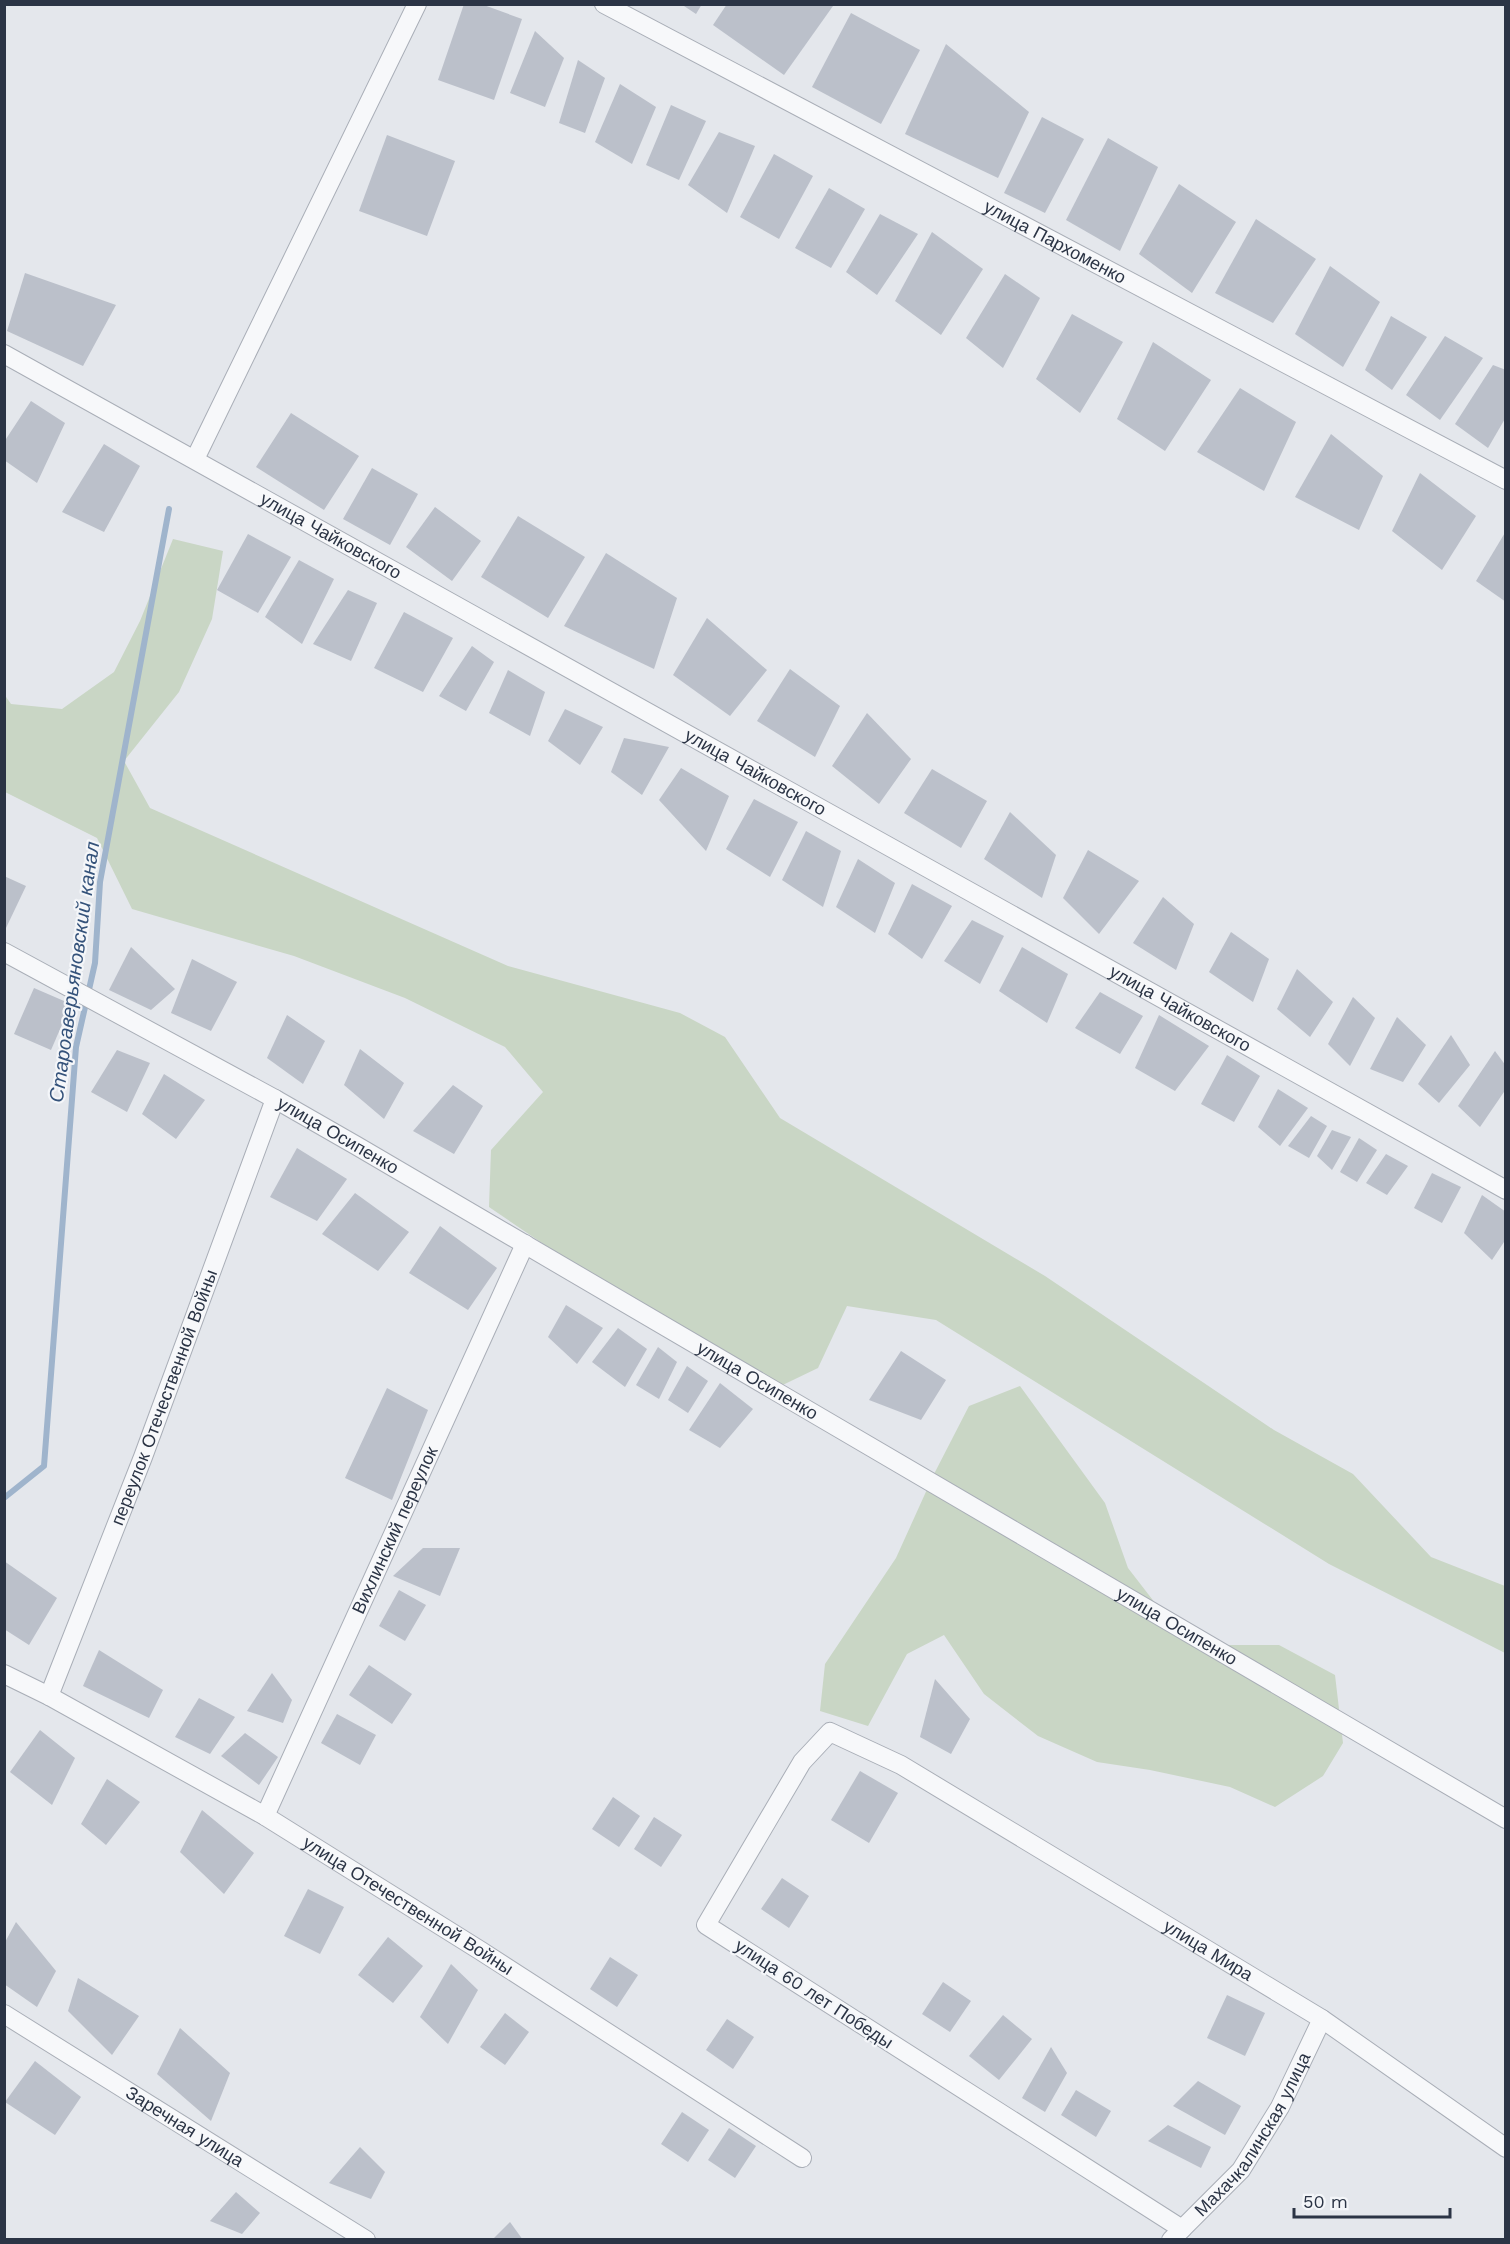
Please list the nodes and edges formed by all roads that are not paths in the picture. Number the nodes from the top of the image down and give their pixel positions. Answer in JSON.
{"nodes":[{"id":1,"x":417,"y":4,"type":"edge"},
{"id":2,"x":604,"y":4,"type":"edge"},
{"id":3,"x":4,"y":354,"type":"edge"},
{"id":4,"x":195,"y":459,"type":"junction"},
{"id":5,"x":1506,"y":480,"type":"edge"},
{"id":6,"x":4,"y":952,"type":"edge"},
{"id":7,"x":275,"y":1099,"type":"junction"},
{"id":8,"x":1506,"y":1190,"type":"edge"},
{"id":9,"x":525,"y":1244,"type":"junction"},
{"id":10,"x":7,"y":1681,"type":"edge"},
{"id":11,"x":49,"y":1696,"type":"junction"},
{"id":12,"x":901,"y":1765,"type":"joint"},
{"id":13,"x":266,"y":1816,"type":"junction"},
{"id":14,"x":1506,"y":1819,"type":"edge"},
{"id":15,"x":4,"y":2014,"type":"edge"},
{"id":16,"x":1322,"y":2019,"type":"junction"},
{"id":17,"x":1506,"y":2148,"type":"edge"},
{"id":18,"x":802,"y":2158,"type":"dead end"},
{"id":19,"x":1177,"y":2234,"type":"edge"},
{"id":20,"x":366,"y":2240,"type":"edge"}],
"edges":[{"from":1,"to":4,"type":"street"},
{"from":2,"to":5,"type":"street","name":"улица Пархоменко"},
{"from":3,"to":4,"type":"street","name":"улица Чайковского"},
{"from":4,"to":8,"type":"street","name":"улица Чайковского"},
{"from":6,"to":7,"type":"street","name":"улица Осипенко"},
{"from":7,"to":9,"type":"street","name":"улица Осипенко"},
{"from":7,"to":11,"type":"street","name":"переулок Отечественной Войны"},
{"from":9,"to":13,"type":"street","name":"Вихлинский переулок"},
{"from":9,"to":14,"type":"street","name":"улица Осипенко"},
{"from":10,"to":11,"type":"street","name":"улица Отечественной Войны"},
{"from":11,"to":13,"type":"street","name":"улица Отечественной Войны"},
{"from":12,"to":16,"type":"street","name":"улица Мира"},
{"from":12,"to":19,"type":"street","name":"улица 60 лет Победы"},
{"from":13,"to":18,"type":"street","name":"улица Отечественной Войны"},
{"from":15,"to":20,"type":"street","name":"Заречная улица"},
{"from":16,"to":17,"type":"street","name":"улица Мира"},
{"from":16,"to":19,"type":"street","name":"Махачкалинская улица"}]}
